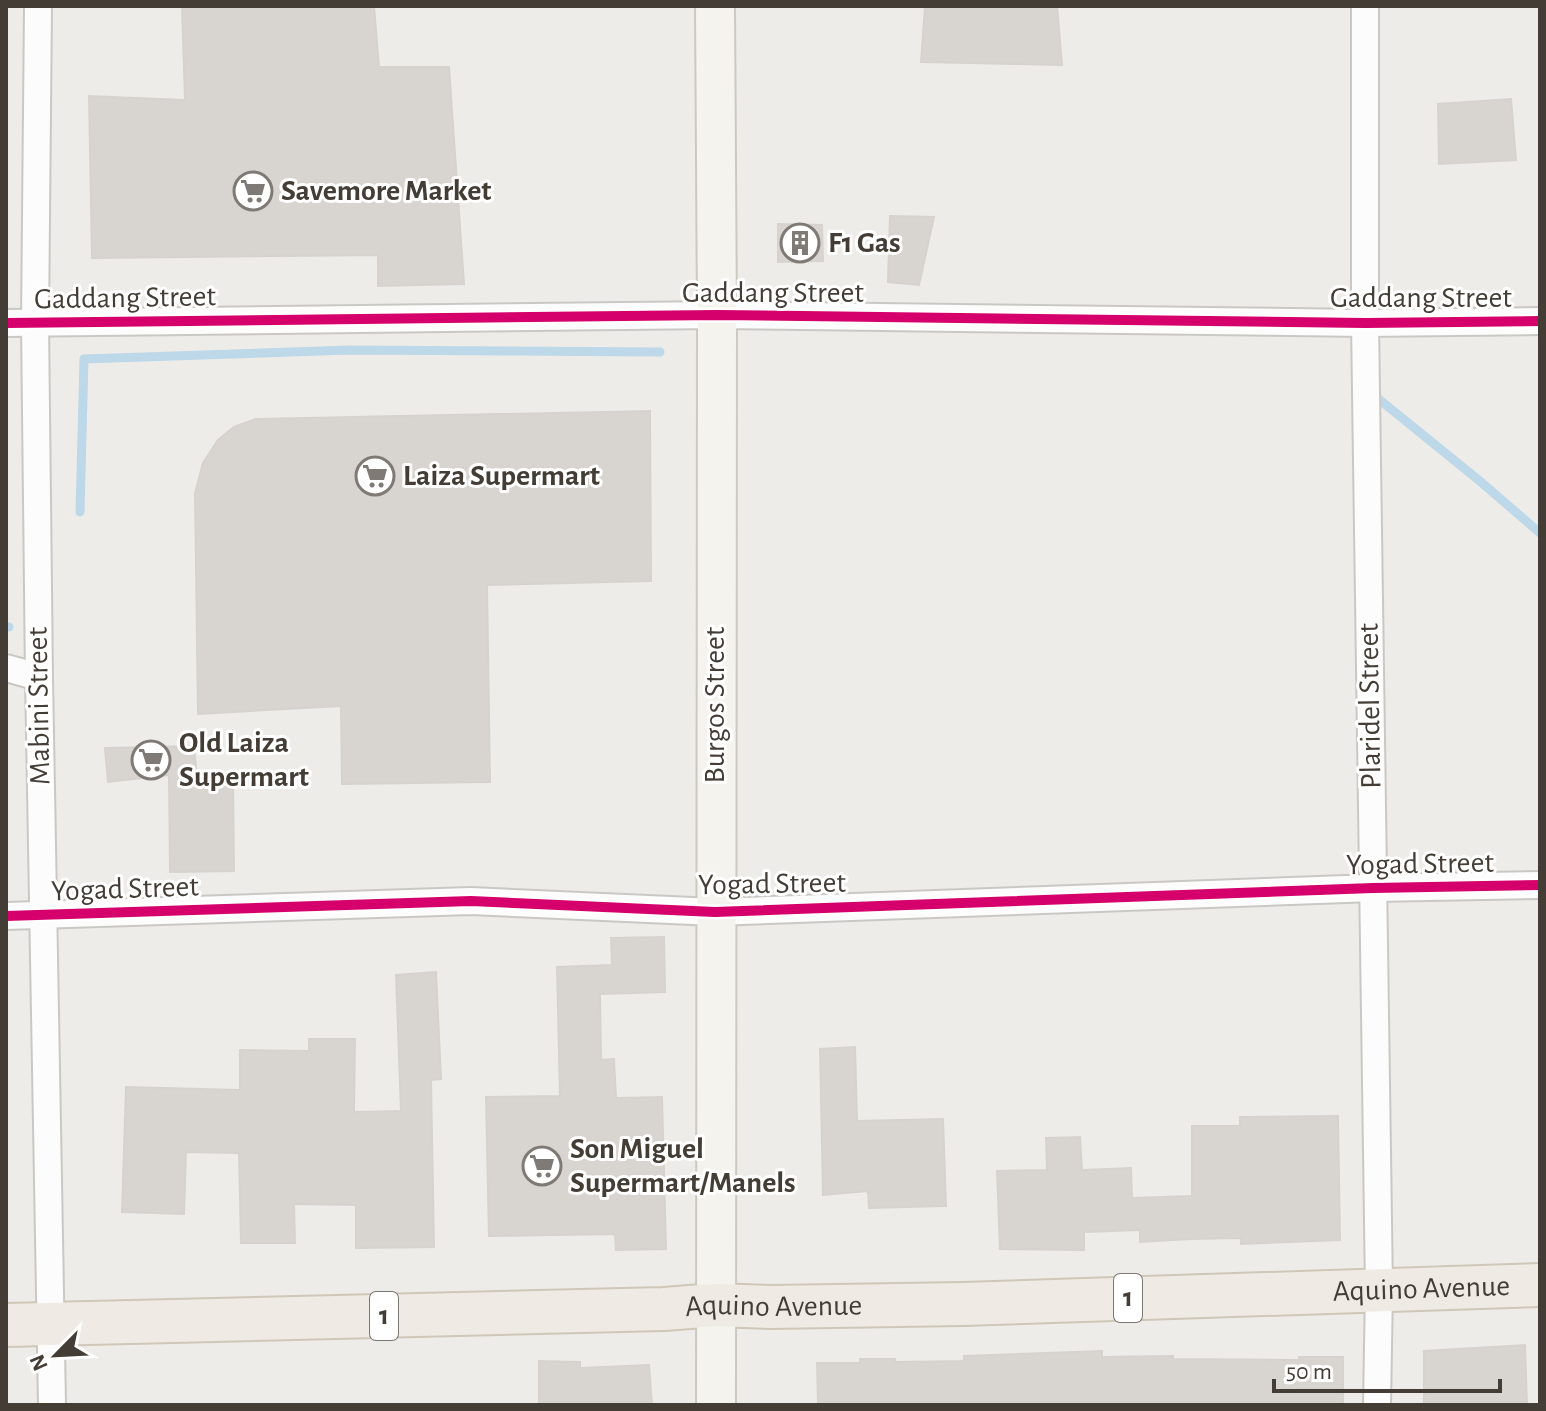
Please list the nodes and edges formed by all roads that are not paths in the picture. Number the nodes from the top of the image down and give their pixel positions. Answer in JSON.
{"nodes":[{"id":1,"x":38,"y":6,"type":"edge"},
{"id":2,"x":715,"y":6,"type":"edge"},
{"id":3,"x":1365,"y":6,"type":"edge"},
{"id":4,"x":717,"y":315,"type":"junction"},
{"id":5,"x":1540,"y":321,"type":"edge"},
{"id":6,"x":6,"y":323,"type":"edge"},
{"id":7,"x":35,"y":323,"type":"junction"},
{"id":8,"x":1365,"y":323,"type":"junction"},
{"id":9,"x":6,"y":668,"type":"edge"},
{"id":10,"x":39,"y":677,"type":"junction"},
{"id":11,"x":1540,"y":885,"type":"edge"},
{"id":12,"x":1373,"y":888,"type":"junction"},
{"id":13,"x":715,"y":912,"type":"junction"},
{"id":14,"x":41,"y":915,"type":"junction"},
{"id":15,"x":6,"y":916,"type":"edge"},
{"id":16,"x":1540,"y":1285,"type":"edge"},
{"id":17,"x":1379,"y":1290,"type":"junction"},
{"id":18,"x":716,"y":1305,"type":"junction"},
{"id":19,"x":51,"y":1323,"type":"junction"},
{"id":20,"x":6,"y":1325,"type":"edge"},
{"id":21,"x":52,"y":1405,"type":"edge"},
{"id":22,"x":716,"y":1405,"type":"edge"},
{"id":23,"x":1377,"y":1405,"type":"edge"}],
"edges":[{"from":1,"to":7,"type":"street","name":"Mabini Street"},
{"from":2,"to":4,"type":"main road","name":"Burgos Street"},
{"from":3,"to":8,"type":"street","name":"Plaridel Street"},
{"from":4,"to":7,"type":"street","name":"Gaddang Street"},
{"from":4,"to":8,"type":"street","name":"Gaddang Street"},
{"from":4,"to":13,"type":"main road","name":"Burgos Street"},
{"from":5,"to":8,"type":"street","name":"Gaddang Street"},
{"from":6,"to":7,"type":"street","name":"Gaddang Street"},
{"from":7,"to":10,"type":"street","name":"Mabini Street"},
{"from":8,"to":12,"type":"street","name":"Plaridel Street"},
{"from":9,"to":10,"type":"street"},
{"from":10,"to":14,"type":"street","name":"Mabini Street"},
{"from":11,"to":12,"type":"street","name":"Yogad Street"},
{"from":12,"to":13,"type":"street","name":"Yogad Street"},
{"from":12,"to":17,"type":"street","name":"Plaridel Street"},
{"from":13,"to":14,"type":"street","name":"Yogad Street"},
{"from":13,"to":18,"type":"main road","name":"Burgos Street"},
{"from":14,"to":15,"type":"street","name":"Yogad Street"},
{"from":14,"to":19,"type":"street","name":"Mabini Street"},
{"from":16,"to":17,"type":"main road","name":"Aquino Avenue","number":"1"},
{"from":17,"to":18,"type":"main road","name":"Aquino Avenue","number":"1"},
{"from":17,"to":23,"type":"street","name":"Plaridel Street"},
{"from":18,"to":19,"type":"main road","name":"Aquino Avenue","number":"1"},
{"from":18,"to":22,"type":"main road","name":"Burgos Street"},
{"from":19,"to":20,"type":"main road","name":"Aquino Avenue","number":"1"},
{"from":19,"to":21,"type":"street","name":"Mabini Street"}]}
